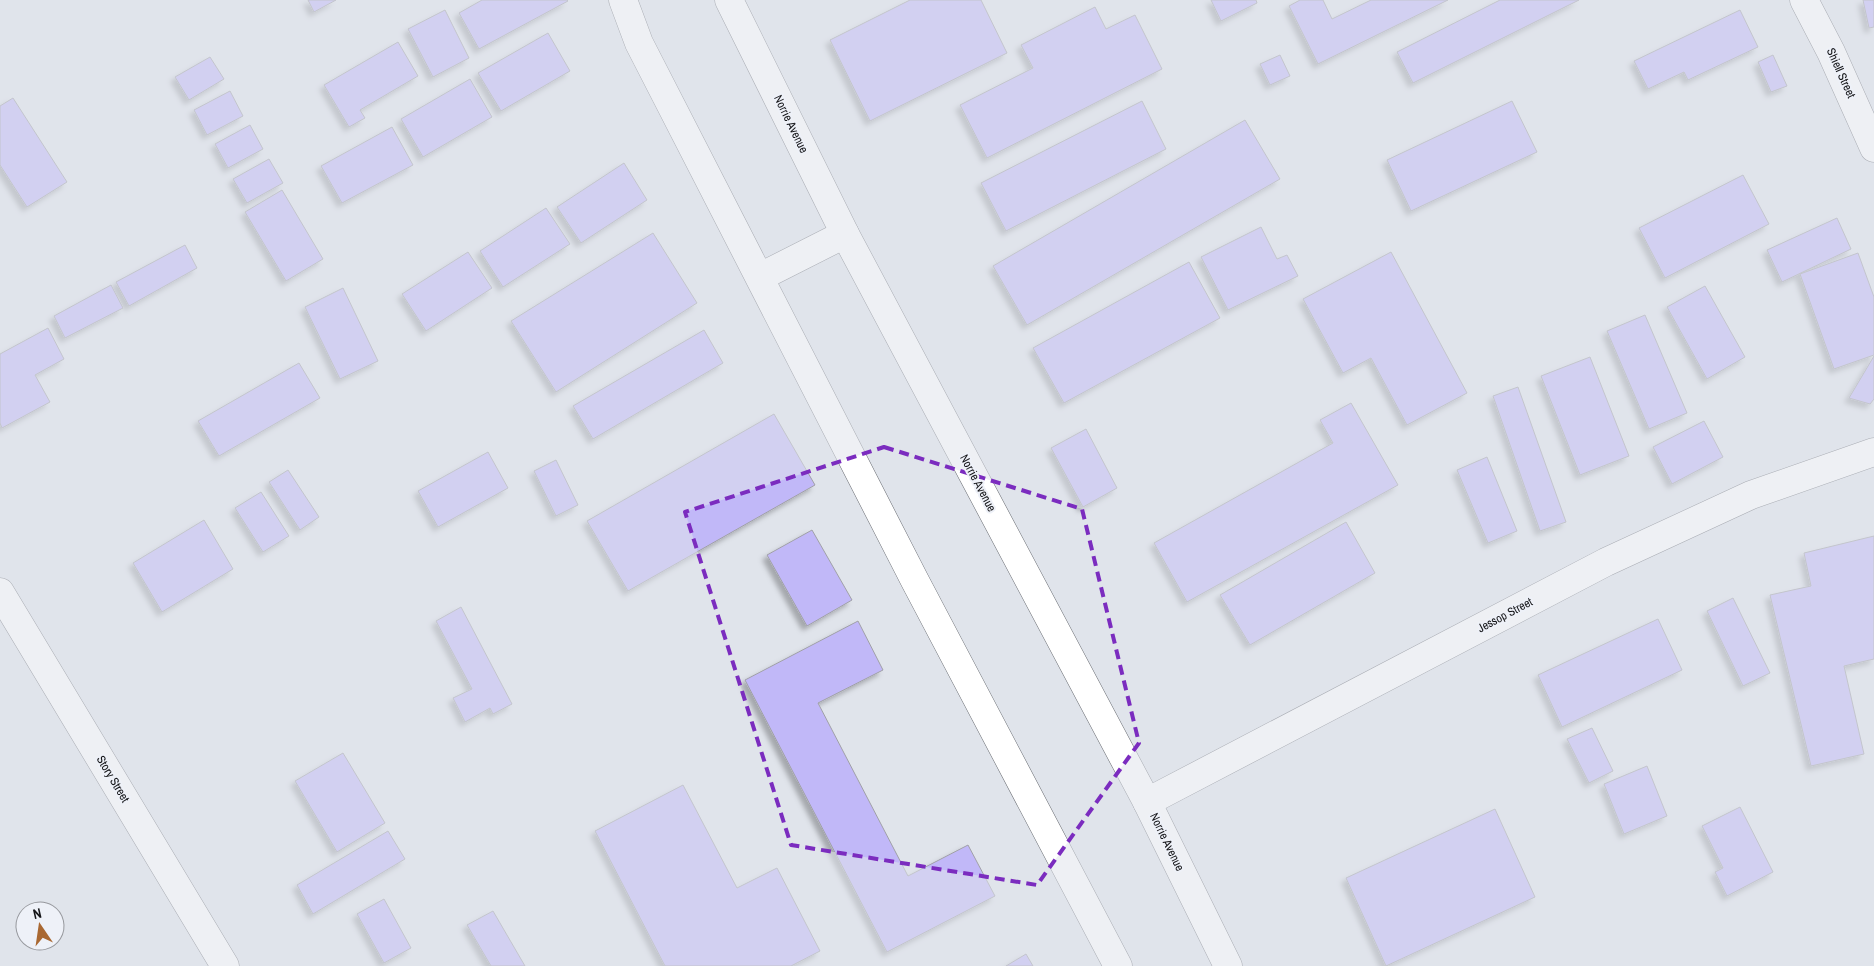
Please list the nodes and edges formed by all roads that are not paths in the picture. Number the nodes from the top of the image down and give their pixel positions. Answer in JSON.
{"nodes":[{"id":1,"x":623,"y":0,"type":"edge"},
{"id":2,"x":729,"y":0,"type":"edge"},
{"id":3,"x":1804,"y":0,"type":"edge"},
{"id":4,"x":1874,"y":148,"type":"edge"},
{"id":5,"x":846,"y":234,"type":"junction"},
{"id":6,"x":760,"y":277,"type":"junction"},
{"id":7,"x":1874,"y":452,"type":"edge"},
{"id":8,"x":0,"y":592,"type":"edge"},
{"id":9,"x":1147,"y":802,"type":"junction"},
{"id":10,"x":225,"y":966,"type":"edge"},
{"id":11,"x":1118,"y":966,"type":"edge"},
{"id":12,"x":1228,"y":966,"type":"edge"}],
"edges":[{"from":1,"to":6,"type":"main road"},
{"from":2,"to":5,"type":"main road","name":"Norrie Avenue"},
{"from":3,"to":4,"type":"main road","name":"Shiell Street"},
{"from":5,"to":6,"type":"main road"},
{"from":5,"to":9,"type":"main road","name":"Norrie Avenue"},
{"from":6,"to":11,"type":"main road"},
{"from":7,"to":9,"type":"main road","name":"Jessop Street"},
{"from":8,"to":10,"type":"main road","name":"Story Street"},
{"from":9,"to":12,"type":"main road","name":"Norrie Avenue"}]}
